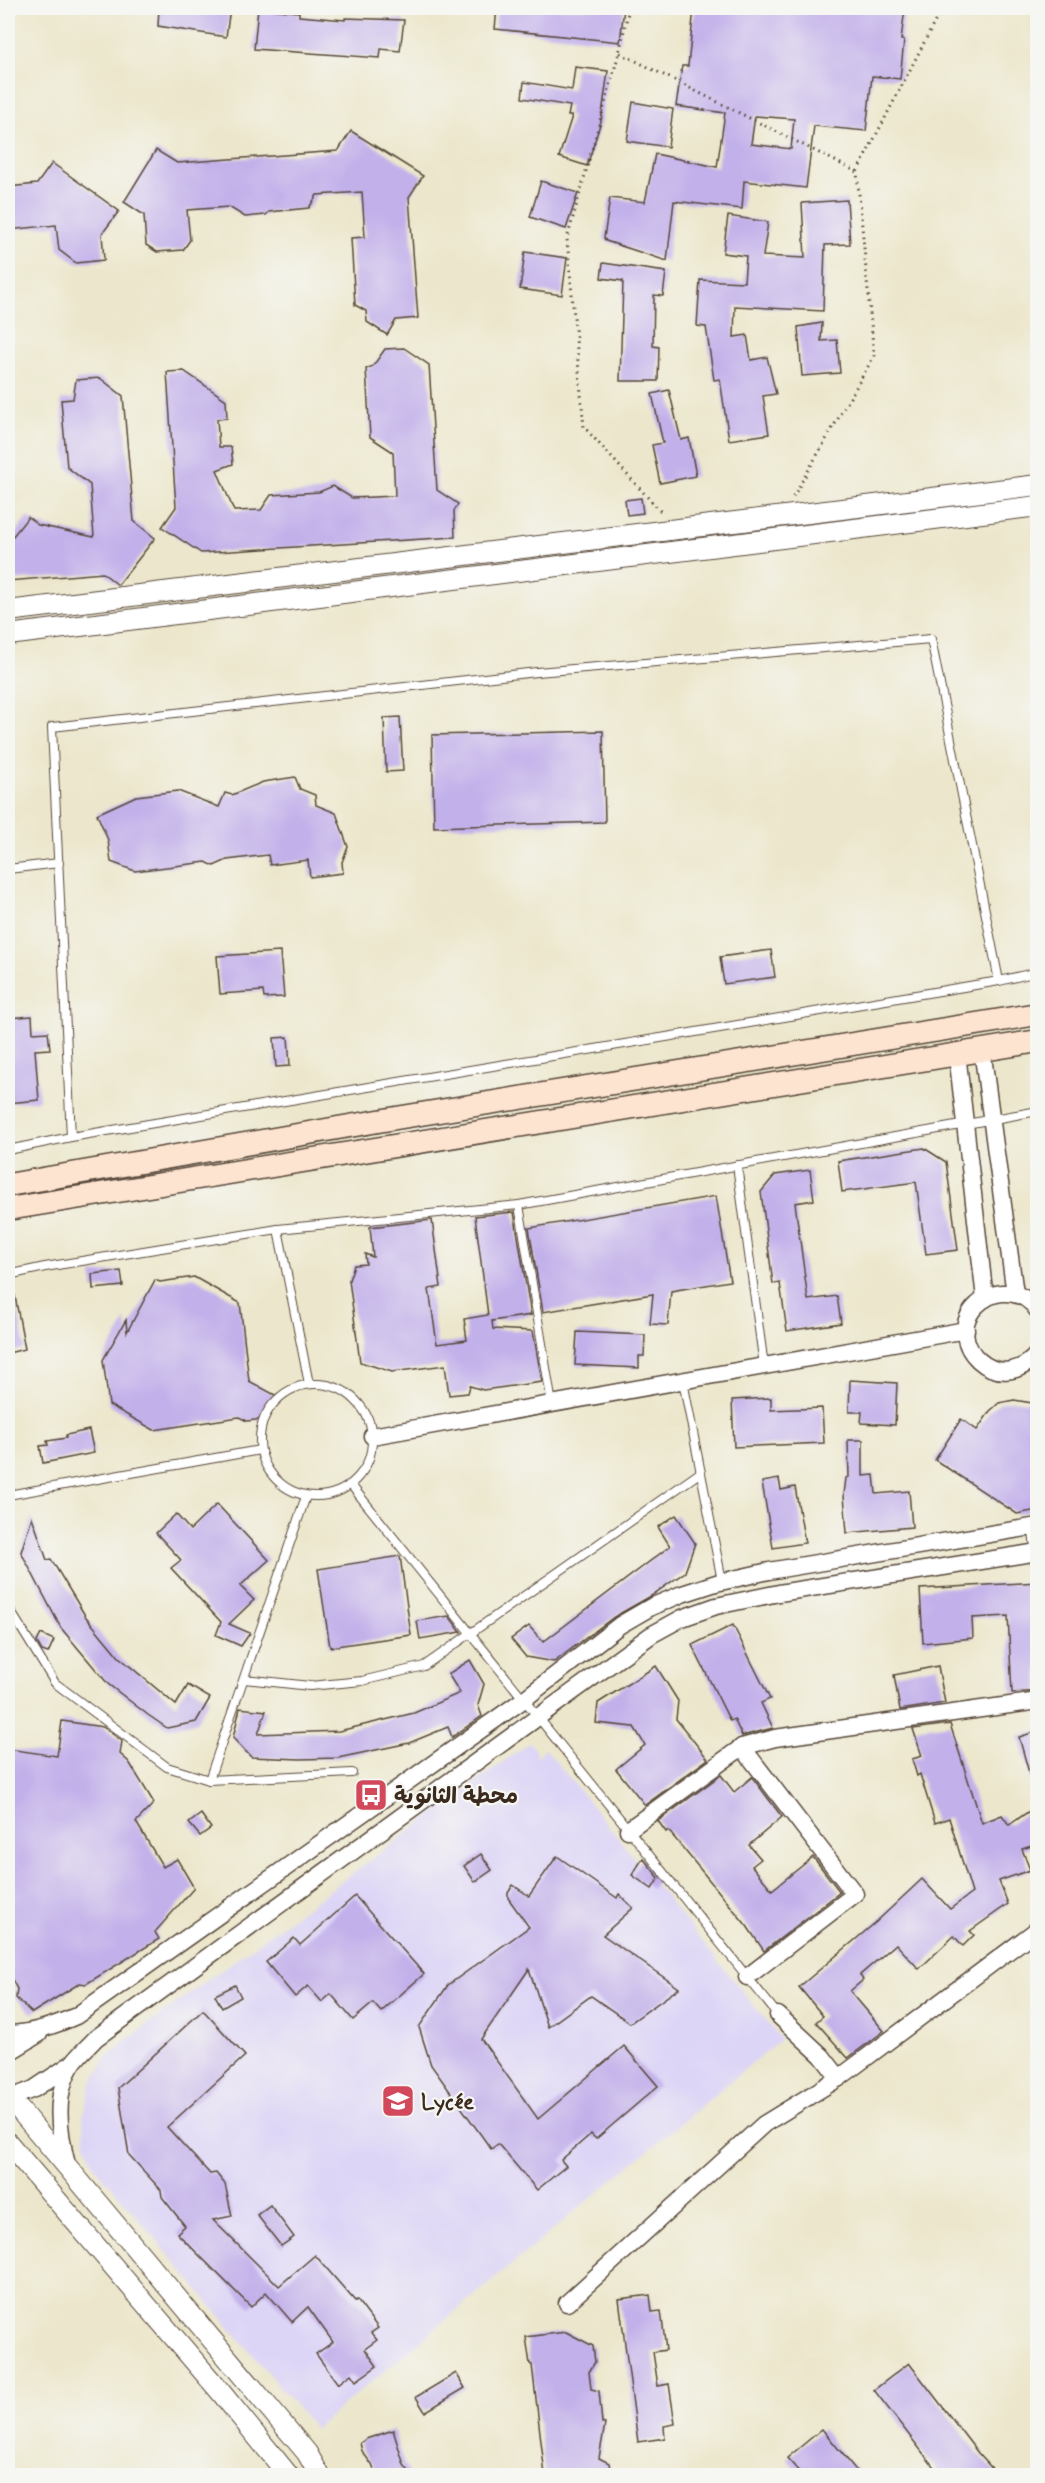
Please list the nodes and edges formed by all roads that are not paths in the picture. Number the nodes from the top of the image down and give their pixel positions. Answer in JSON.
{"nodes":[{"id":1,"x":1038,"y":485,"type":"edge"},
{"id":2,"x":1038,"y":506,"type":"edge"},
{"id":3,"x":8,"y":611,"type":"edge"},
{"id":4,"x":8,"y":635,"type":"edge"},
{"id":5,"x":58,"y":863,"type":"junction"},
{"id":6,"x":8,"y":870,"type":"edge"},
{"id":7,"x":1038,"y":972,"type":"edge"},
{"id":8,"x":999,"y":981,"type":"junction"},
{"id":9,"x":1038,"y":1014,"type":"edge"},
{"id":10,"x":1038,"y":1041,"type":"edge"},
{"id":11,"x":982,"y":1049,"type":"junction"},
{"id":12,"x":957,"y":1053,"type":"junction"},
{"id":13,"x":1038,"y":1112,"type":"edge"},
{"id":14,"x":992,"y":1120,"type":"junction"},
{"id":15,"x":965,"y":1125,"type":"junction"},
{"id":16,"x":71,"y":1137,"type":"junction"},
{"id":17,"x":8,"y":1150,"type":"edge"},
{"id":18,"x":737,"y":1166,"type":"junction"},
{"id":19,"x":8,"y":1185,"type":"edge"},
{"id":20,"x":519,"y":1205,"type":"junction"},
{"id":21,"x":8,"y":1209,"type":"edge"},
{"id":22,"x":278,"y":1229,"type":"junction"},
{"id":23,"x":8,"y":1275,"type":"edge"},
{"id":24,"x":1015,"y":1294,"type":"junction"},
{"id":25,"x":985,"y":1299,"type":"junction"},
{"id":26,"x":1038,"y":1311,"type":"edge"},
{"id":27,"x":966,"y":1330,"type":"junction"},
{"id":28,"x":1038,"y":1353,"type":"edge"},
{"id":29,"x":764,"y":1366,"type":"junction"},
{"id":30,"x":683,"y":1381,"type":"junction"},
{"id":31,"x":309,"y":1384,"type":"junction"},
{"id":32,"x":552,"y":1404,"type":"junction"},
{"id":33,"x":372,"y":1436,"type":"junction"},
{"id":34,"x":260,"y":1450,"type":"junction"},
{"id":35,"x":700,"y":1472,"type":"junction"},
{"id":36,"x":351,"y":1485,"type":"junction"},
{"id":37,"x":8,"y":1495,"type":"edge"},
{"id":38,"x":306,"y":1496,"type":"junction"},
{"id":39,"x":1035,"y":1527,"type":"edge"},
{"id":40,"x":1037,"y":1554,"type":"edge"},
{"id":41,"x":722,"y":1581,"type":"junction"},
{"id":42,"x":8,"y":1607,"type":"edge"},
{"id":43,"x":469,"y":1634,"type":"junction"},
{"id":44,"x":244,"y":1679,"type":"junction"},
{"id":45,"x":523,"y":1700,"type":"junction"},
{"id":46,"x":1038,"y":1701,"type":"edge"},
{"id":47,"x":536,"y":1718,"type":"junction"},
{"id":48,"x":742,"y":1747,"type":"junction"},
{"id":49,"x":352,"y":1773,"type":"dead end"},
{"id":50,"x":209,"y":1780,"type":"junction"},
{"id":51,"x":628,"y":1830,"type":"junction"},
{"id":52,"x":1038,"y":1929,"type":"edge"},
{"id":53,"x":747,"y":1977,"type":"junction"},
{"id":54,"x":778,"y":2015,"type":"joint"},
{"id":55,"x":51,"y":2027,"type":"junction"},
{"id":56,"x":8,"y":2034,"type":"edge"},
{"id":57,"x":8,"y":2053,"type":"edge"},
{"id":58,"x":73,"y":2063,"type":"junction"},
{"id":59,"x":839,"y":2078,"type":"junction"},
{"id":60,"x":8,"y":2098,"type":"edge"},
{"id":61,"x":8,"y":2143,"type":"edge"},
{"id":62,"x":67,"y":2166,"type":"junction"},
{"id":63,"x":567,"y":2303,"type":"dead end"},
{"id":64,"x":289,"y":2475,"type":"edge"},
{"id":65,"x":321,"y":2475,"type":"edge"}],
"edges":[{"from":1,"to":3,"type":"street"},
{"from":2,"to":4,"type":"street"},
{"from":5,"to":6,"type":"lane"},
{"from":5,"to":8,"type":"lane"},
{"from":5,"to":16,"type":"lane"},
{"from":7,"to":8,"type":"lane"},
{"from":8,"to":16,"type":"lane"},
{"from":9,"to":19,"type":"main road"},
{"from":10,"to":11,"type":"main road"},
{"from":11,"to":12,"type":"main road"},
{"from":11,"to":14,"type":"street"},
{"from":12,"to":15,"type":"street"},
{"from":12,"to":21,"type":"main road"},
{"from":13,"to":14,"type":"lane"},
{"from":14,"to":15,"type":"lane"},
{"from":14,"to":24,"type":"street"},
{"from":15,"to":18,"type":"lane"},
{"from":15,"to":25,"type":"street"},
{"from":16,"to":17,"type":"lane"},
{"from":18,"to":20,"type":"lane"},
{"from":18,"to":29,"type":"lane"},
{"from":20,"to":22,"type":"lane"},
{"from":20,"to":32,"type":"lane"},
{"from":22,"to":23,"type":"lane"},
{"from":22,"to":31,"type":"lane"},
{"from":24,"to":25,"type":"street"},
{"from":24,"to":26,"type":"street"},
{"from":25,"to":27,"type":"street"},
{"from":27,"to":28,"type":"street"},
{"from":27,"to":29,"type":"street"},
{"from":29,"to":30,"type":"street"},
{"from":30,"to":32,"type":"street"},
{"from":30,"to":35,"type":"lane"},
{"from":31,"to":33,"type":"lane"},
{"from":31,"to":34,"type":"lane"},
{"from":32,"to":33,"type":"street"},
{"from":33,"to":36,"type":"lane"},
{"from":34,"to":37,"type":"lane"},
{"from":34,"to":38,"type":"lane"},
{"from":35,"to":41,"type":"lane"},
{"from":35,"to":43,"type":"lane"},
{"from":36,"to":38,"type":"lane"},
{"from":36,"to":43,"type":"lane"},
{"from":38,"to":44,"type":"lane"},
{"from":39,"to":40,"type":"lane"},
{"from":39,"to":41,"type":"street"},
{"from":40,"to":47,"type":"street"},
{"from":41,"to":45,"type":"street"},
{"from":42,"to":50,"type":"lane"},
{"from":43,"to":44,"type":"lane"},
{"from":43,"to":45,"type":"lane"},
{"from":44,"to":50,"type":"lane"},
{"from":45,"to":47,"type":"lane"},
{"from":45,"to":55,"type":"street"},
{"from":46,"to":48,"type":"street"},
{"from":47,"to":51,"type":"lane"},
{"from":47,"to":58,"type":"street"},
{"from":48,"to":51,"type":"street"},
{"from":48,"to":53,"type":"street"},
{"from":49,"to":50,"type":"lane"},
{"from":51,"to":53,"type":"lane"},
{"from":52,"to":59,"type":"street"},
{"from":53,"to":54,"type":"lane"},
{"from":54,"to":59,"type":"street"},
{"from":55,"to":56,"type":"street"},
{"from":55,"to":57,"type":"street"},
{"from":58,"to":60,"type":"street"},
{"from":58,"to":62,"type":"street"},
{"from":59,"to":63,"type":"street"},
{"from":60,"to":62,"type":"street"},
{"from":61,"to":64,"type":"street"},
{"from":62,"to":65,"type":"street"}]}
